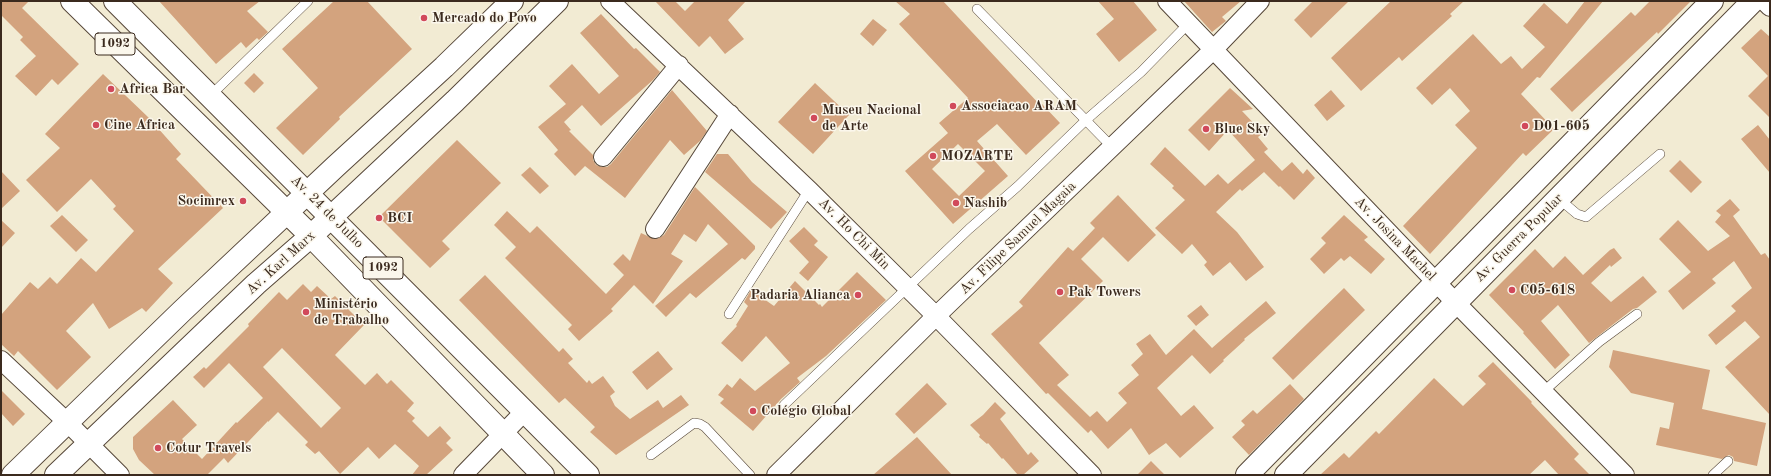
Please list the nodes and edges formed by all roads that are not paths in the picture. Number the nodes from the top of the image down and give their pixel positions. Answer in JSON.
{"nodes":[{"id":1,"x":72,"y":1,"type":"edge"},
{"id":2,"x":115,"y":1,"type":"edge"},
{"id":3,"x":308,"y":1,"type":"edge"},
{"id":4,"x":512,"y":1,"type":"edge"},
{"id":5,"x":557,"y":1,"type":"edge"},
{"id":6,"x":610,"y":1,"type":"edge"},
{"id":7,"x":1167,"y":1,"type":"edge"},
{"id":8,"x":1260,"y":1,"type":"edge"},
{"id":9,"x":1712,"y":1,"type":"edge"},
{"id":10,"x":1753,"y":1,"type":"edge"},
{"id":11,"x":1764,"y":1,"type":"edge"},
{"id":12,"x":1770,"y":6,"type":"edge"},
{"id":13,"x":977,"y":9,"type":"dead end"},
{"id":14,"x":1188,"y":24,"type":"junction"},
{"id":15,"x":1213,"y":50,"type":"junction"},
{"id":16,"x":679,"y":65,"type":"junction"},
{"id":17,"x":210,"y":96,"type":"junction"},
{"id":18,"x":730,"y":114,"type":"junction"},
{"id":19,"x":1086,"y":120,"type":"junction"},
{"id":20,"x":1112,"y":147,"type":"junction"},
{"id":21,"x":1660,"y":154,"type":"dead end"},
{"id":22,"x":603,"y":157,"type":"dead end"},
{"id":23,"x":809,"y":190,"type":"junction"},
{"id":24,"x":308,"y":192,"type":"junction"},
{"id":25,"x":1558,"y":198,"type":"junction"},
{"id":26,"x":286,"y":213,"type":"junction"},
{"id":27,"x":332,"y":216,"type":"junction"},
{"id":28,"x":655,"y":229,"type":"dead end"},
{"id":29,"x":311,"y":236,"type":"junction"},
{"id":30,"x":1437,"y":283,"type":"junction"},
{"id":31,"x":907,"y":288,"type":"junction"},
{"id":32,"x":1455,"y":302,"type":"junction"},
{"id":33,"x":729,"y":314,"type":"dead end"},
{"id":34,"x":1637,"y":314,"type":"dead end"},
{"id":35,"x":936,"y":316,"type":"junction"},
{"id":36,"x":1,"y":360,"type":"edge"},
{"id":37,"x":1543,"y":392,"type":"junction"},
{"id":38,"x":784,"y":405,"type":"dead end"},
{"id":39,"x":524,"y":412,"type":"junction"},
{"id":40,"x":68,"y":422,"type":"junction"},
{"id":41,"x":503,"y":434,"type":"junction"},
{"id":42,"x":88,"y":444,"type":"junction"},
{"id":43,"x":651,"y":455,"type":"dead end"},
{"id":44,"x":1728,"y":461,"type":"dead end"},
{"id":45,"x":13,"y":475,"type":"edge"},
{"id":46,"x":56,"y":475,"type":"edge"},
{"id":47,"x":120,"y":475,"type":"edge"},
{"id":48,"x":463,"y":475,"type":"edge"},
{"id":49,"x":543,"y":475,"type":"edge"},
{"id":50,"x":588,"y":475,"type":"edge"},
{"id":51,"x":750,"y":475,"type":"edge"},
{"id":52,"x":776,"y":475,"type":"edge"},
{"id":53,"x":1092,"y":475,"type":"edge"},
{"id":54,"x":1248,"y":475,"type":"edge"},
{"id":55,"x":1286,"y":475,"type":"edge"},
{"id":56,"x":1625,"y":475,"type":"edge"},
{"id":57,"x":1713,"y":475,"type":"edge"}],
"edges":[{"from":1,"to":26,"type":"main road","name":"Av. 24 de Julho","number":"1092"},
{"from":2,"to":17,"type":"main road","name":"Av. 24 de Julho","number":"1092"},
{"from":3,"to":17,"type":"lane"},
{"from":4,"to":24,"type":"main road"},
{"from":5,"to":27,"type":"main road","name":"Av. Karl Marx"},
{"from":6,"to":16,"type":"street","name":"Av. Ho Chi Min"},
{"from":7,"to":14,"type":"street","name":"Av. Josina Machel"},
{"from":8,"to":15,"type":"street","name":"Av. Filipe Samuel Magaia"},
{"from":9,"to":30,"type":"main road","name":"Av. Guerra Popular"},
{"from":10,"to":25,"type":"main road","name":"Av. Guerra Popular"},
{"from":11,"to":12,"type":"street"},
{"from":13,"to":19,"type":"lane"},
{"from":14,"to":15,"type":"street","name":"Av. Josina Machel"},
{"from":14,"to":19,"type":"lane"},
{"from":15,"to":20,"type":"street","name":"Av. Filipe Samuel Magaia"},
{"from":15,"to":30,"type":"street","name":"Av. Josina Machel"},
{"from":16,"to":18,"type":"street","name":"Av. Ho Chi Min"},
{"from":16,"to":22,"type":"street"},
{"from":17,"to":24,"type":"main road","name":"Av. 24 de Julho","number":"1092"},
{"from":18,"to":23,"type":"street","name":"Av. Ho Chi Min"},
{"from":18,"to":28,"type":"street"},
{"from":19,"to":20,"type":"lane"},
{"from":19,"to":31,"type":"lane"},
{"from":20,"to":35,"type":"street","name":"Av. Filipe Samuel Magaia"},
{"from":21,"to":25,"type":"lane"},
{"from":23,"to":31,"type":"street","name":"Av. Ho Chi Min"},
{"from":23,"to":33,"type":"lane"},
{"from":24,"to":26,"type":"main road"},
{"from":24,"to":27,"type":"main road","name":"Av. 24 de Julho","number":"1092"},
{"from":25,"to":32,"type":"main road","name":"Av. Guerra Popular"},
{"from":26,"to":29,"type":"main road","name":"Av. 24 de Julho","number":"1092"},
{"from":26,"to":40,"type":"main road"},
{"from":27,"to":29,"type":"main road","name":"Av. Karl Marx"},
{"from":27,"to":39,"type":"main road","name":"Av. 24 de Julho","number":"1092"},
{"from":29,"to":41,"type":"main road","name":"Av. 24 de Julho","number":"1092"},
{"from":29,"to":42,"type":"main road","name":"Av. Karl Marx"},
{"from":30,"to":32,"type":"street","name":"Av. Josina Machel"},
{"from":30,"to":54,"type":"main road","name":"Av. Guerra Popular"},
{"from":31,"to":35,"type":"street","name":"Av. Ho Chi Min"},
{"from":31,"to":38,"type":"lane"},
{"from":32,"to":37,"type":"street","name":"Av. Josina Machel"},
{"from":32,"to":55,"type":"main road","name":"Av. Guerra Popular"},
{"from":34,"to":37,"type":"lane"},
{"from":35,"to":52,"type":"street","name":"Av. Filipe Samuel Magaia"},
{"from":35,"to":53,"type":"street","name":"Av. Ho Chi Min"},
{"from":36,"to":40,"type":"street"},
{"from":37,"to":56,"type":"street","name":"Av. Josina Machel"},
{"from":39,"to":41,"type":"street"},
{"from":39,"to":50,"type":"main road","name":"Av. 24 de Julho","number":"1092"},
{"from":40,"to":42,"type":"street"},
{"from":40,"to":45,"type":"main road"},
{"from":41,"to":48,"type":"street"},
{"from":41,"to":49,"type":"main road","name":"Av. 24 de Julho","number":"1092"},
{"from":42,"to":46,"type":"main road","name":"Av. Karl Marx"},
{"from":42,"to":47,"type":"street"},
{"from":43,"to":51,"type":"lane"},
{"from":44,"to":57,"type":"lane"}]}
